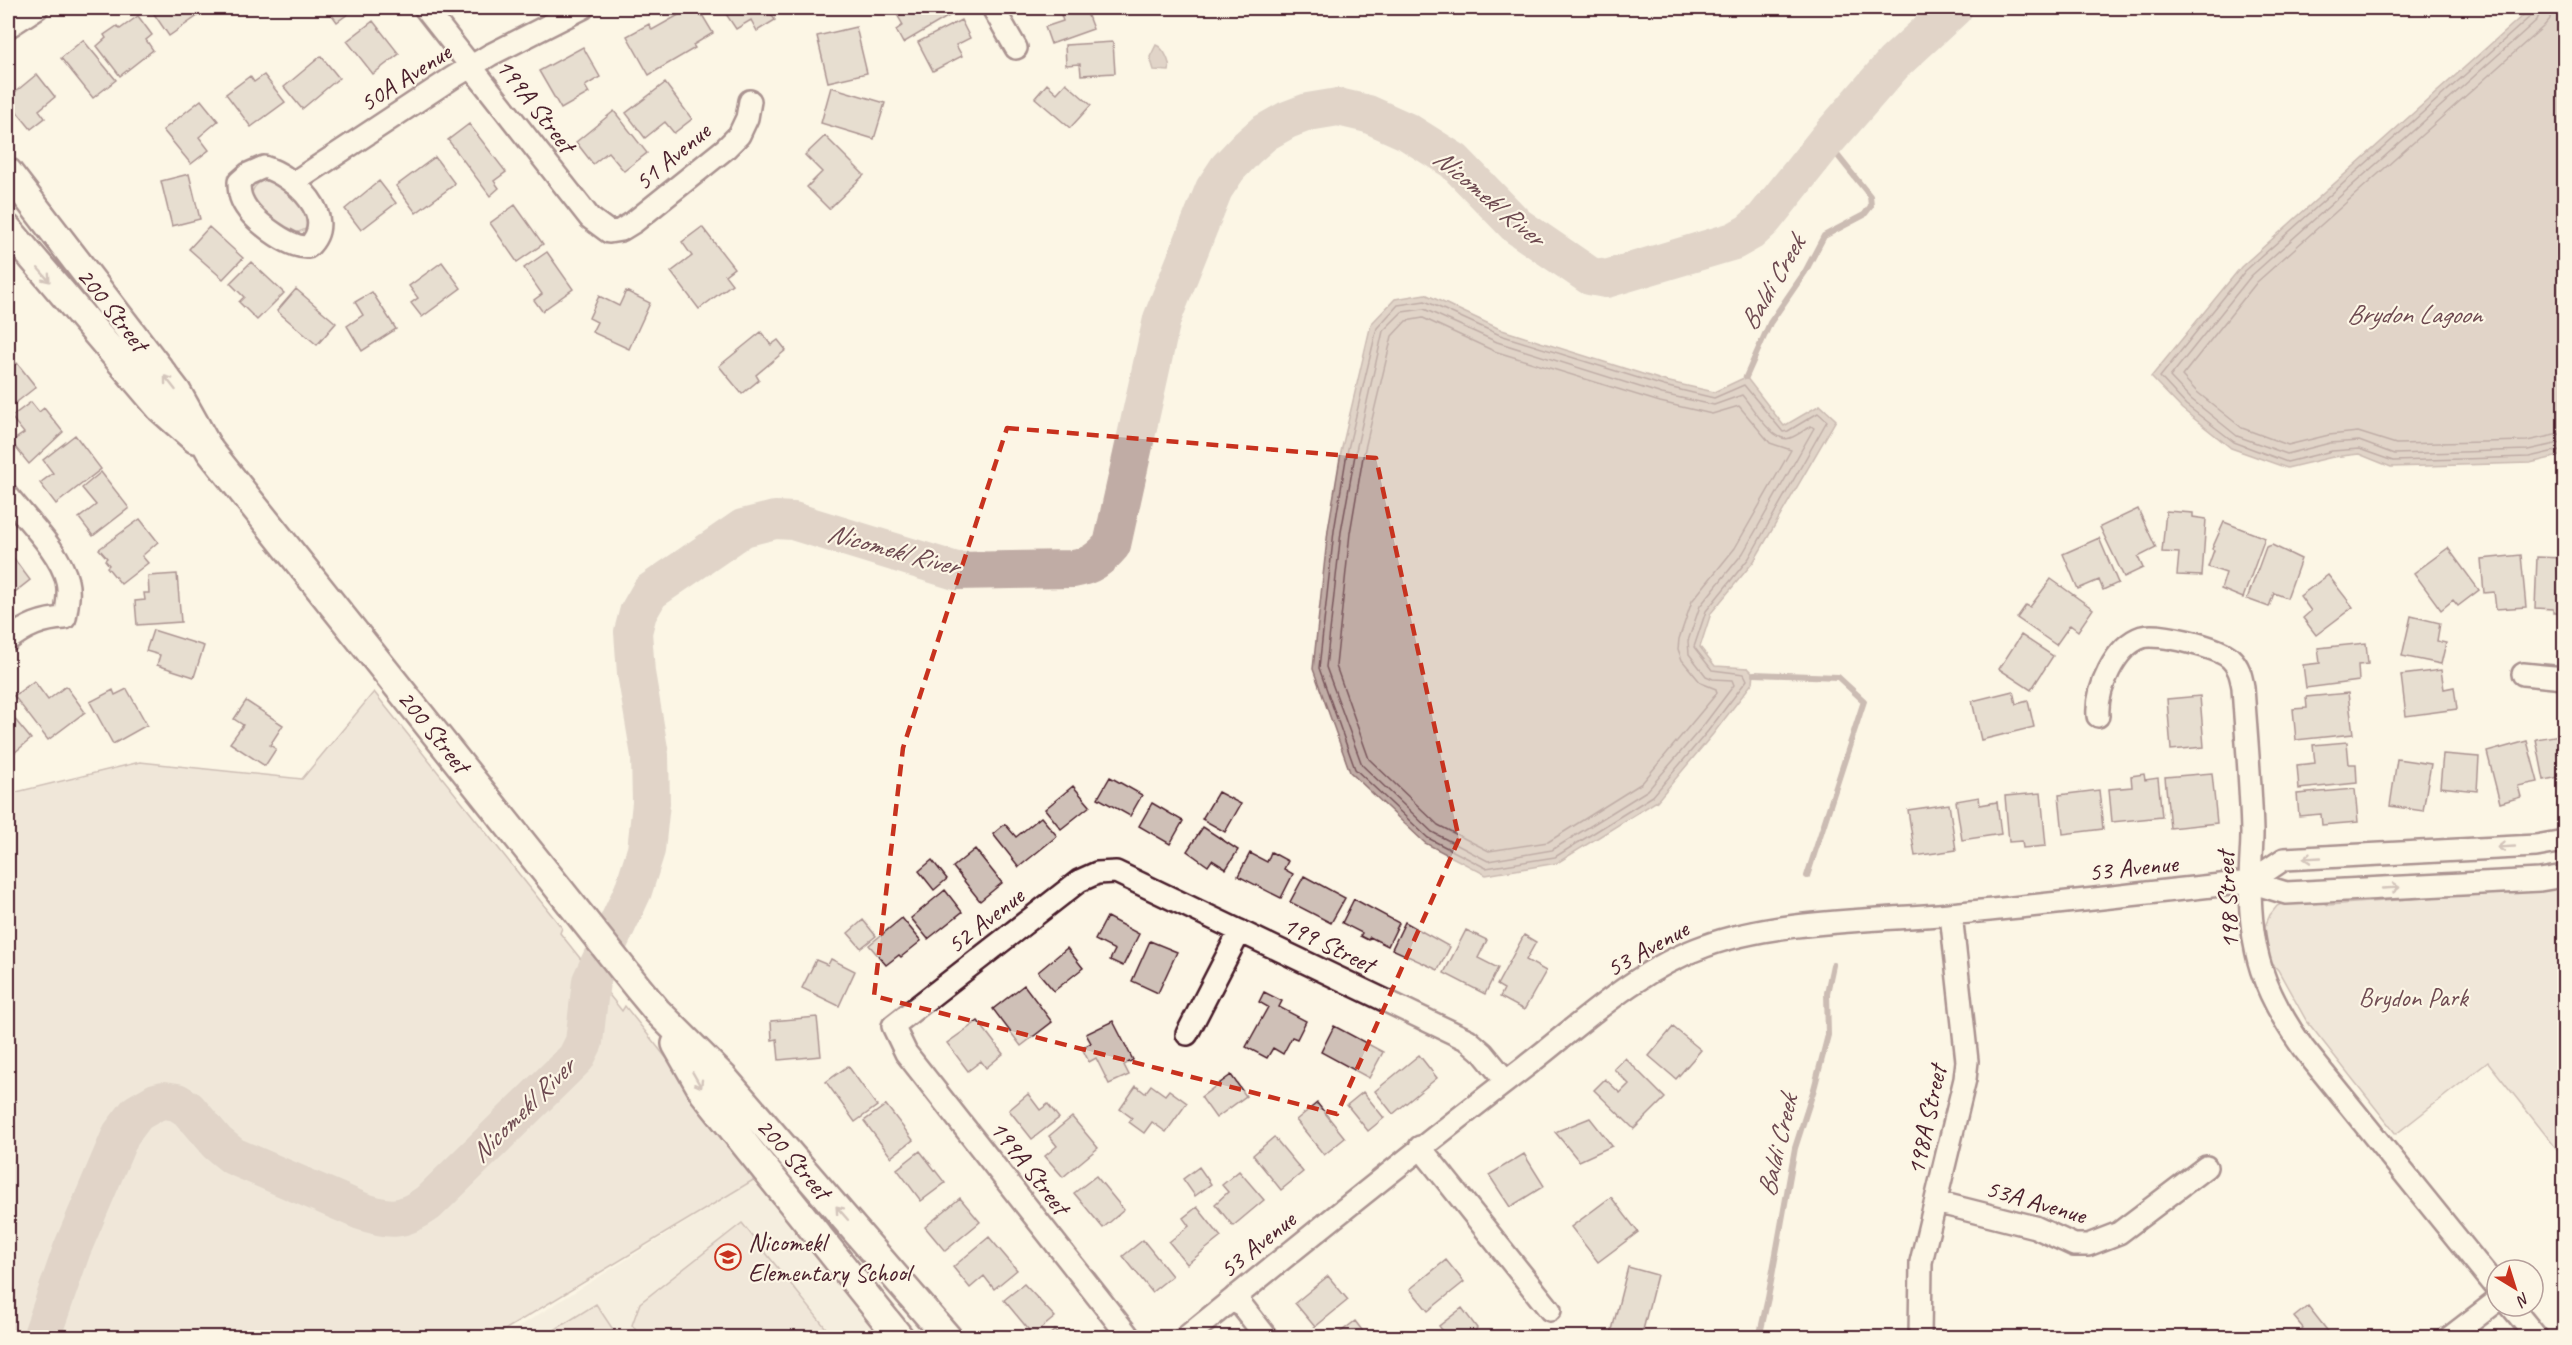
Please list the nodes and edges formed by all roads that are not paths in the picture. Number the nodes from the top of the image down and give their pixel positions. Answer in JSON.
{"nodes":[{"id":1,"x":38,"y":8,"type":"edge"},
{"id":2,"x":425,"y":8,"type":"edge"},
{"id":3,"x":583,"y":8,"type":"edge"},
{"id":4,"x":993,"y":8,"type":"edge"},
{"id":5,"x":8,"y":27,"type":"edge"},
{"id":6,"x":1016,"y":48,"type":"dead end"},
{"id":7,"x":471,"y":66,"type":"junction"},
{"id":8,"x":750,"y":101,"type":"dead end"},
{"id":9,"x":8,"y":172,"type":"edge"},
{"id":10,"x":293,"y":183,"type":"dead end"},
{"id":11,"x":8,"y":200,"type":"edge"},
{"id":12,"x":8,"y":229,"type":"edge"},
{"id":13,"x":609,"y":232,"type":"joint"},
{"id":14,"x":88,"y":277,"type":"junction"},
{"id":15,"x":210,"y":451,"type":"junction"},
{"id":16,"x":8,"y":496,"type":"edge"},
{"id":17,"x":8,"y":640,"type":"edge"},
{"id":18,"x":2523,"y":674,"type":"dead end"},
{"id":19,"x":2565,"y":678,"type":"edge"},
{"id":20,"x":2098,"y":717,"type":"dead end"},
{"id":21,"x":2565,"y":841,"type":"edge"},
{"id":22,"x":1116,"y":872,"type":"joint"},
{"id":23,"x":2565,"y":876,"type":"edge"},
{"id":24,"x":2250,"y":882,"type":"junction"},
{"id":25,"x":1951,"y":914,"type":"junction"},
{"id":26,"x":1240,"y":931,"type":"junction"},
{"id":27,"x":657,"y":1011,"type":"junction"},
{"id":28,"x":893,"y":1026,"type":"joint"},
{"id":29,"x":1187,"y":1034,"type":"dead end"},
{"id":30,"x":1506,"y":1082,"type":"junction"},
{"id":31,"x":1420,"y":1147,"type":"junction"},
{"id":32,"x":2206,"y":1167,"type":"dead end"},
{"id":33,"x":1936,"y":1202,"type":"junction"},
{"id":34,"x":2485,"y":1273,"type":"edge"},
{"id":35,"x":1235,"y":1297,"type":"junction"},
{"id":36,"x":1550,"y":1310,"type":"dead end"},
{"id":37,"x":2485,"y":1310,"type":"edge"},
{"id":38,"x":2521,"y":1318,"type":"edge"},
{"id":39,"x":900,"y":1338,"type":"edge"},
{"id":40,"x":948,"y":1338,"type":"edge"},
{"id":41,"x":1130,"y":1338,"type":"edge"},
{"id":42,"x":1185,"y":1338,"type":"edge"},
{"id":43,"x":1267,"y":1338,"type":"edge"},
{"id":44,"x":1920,"y":1338,"type":"edge"},
{"id":45,"x":2449,"y":1338,"type":"edge"},
{"id":46,"x":2537,"y":1338,"type":"edge"}],
"edges":[{"from":1,"to":5,"type":"street"},
{"from":2,"to":7,"type":"street","name":"199A Street"},
{"from":3,"to":7,"type":"street","name":"50A Avenue"},
{"from":4,"to":6,"type":"street"},
{"from":7,"to":10,"type":"street","name":"50A Avenue"},
{"from":7,"to":13,"type":"street","name":"199A Street"},
{"from":8,"to":13,"type":"street","name":"51 Avenue"},
{"from":9,"to":14,"type":"main road","name":"200 Street"},
{"from":11,"to":14,"type":"main road"},
{"from":12,"to":15,"type":"main road","name":"200 Street","one_way":true},
{"from":15,"to":14,"type":"main road","name":"200 Street","one_way":true},
{"from":15,"to":27,"type":"main road","name":"200 Street"},
{"from":16,"to":17,"type":"street"},
{"from":18,"to":19,"type":"street"},
{"from":20,"to":24,"type":"street","name":"198 Street"},
{"from":21,"to":24,"type":"street","name":"53 Avenue","one_way":true},
{"from":22,"to":26,"type":"street","name":"199 Street"},
{"from":22,"to":28,"type":"street","name":"52 Avenue"},
{"from":24,"to":23,"type":"street","name":"53 Avenue","one_way":true},
{"from":24,"to":25,"type":"street","name":"53 Avenue"},
{"from":24,"to":34,"type":"street","name":"198 Street"},
{"from":25,"to":30,"type":"street","name":"53 Avenue"},
{"from":25,"to":33,"type":"street","name":"198A Street"},
{"from":26,"to":29,"type":"street"},
{"from":26,"to":30,"type":"street","name":"199 Street"},
{"from":27,"to":39,"type":"main road","name":"200 Street","one_way":true},
{"from":40,"to":27,"type":"main road","name":"200 Street","one_way":true},
{"from":28,"to":41,"type":"street","name":"199A Street"},
{"from":30,"to":31,"type":"street","name":"53 Avenue"},
{"from":31,"to":35,"type":"street","name":"53 Avenue"},
{"from":31,"to":36,"type":"street"},
{"from":32,"to":33,"type":"street","name":"53A Avenue"},
{"from":33,"to":44,"type":"street","name":"198A Street"},
{"from":35,"to":42,"type":"street","name":"53 Avenue"},
{"from":35,"to":43,"type":"street"},
{"from":37,"to":45,"type":"street"},
{"from":38,"to":46,"type":"street"}]}
